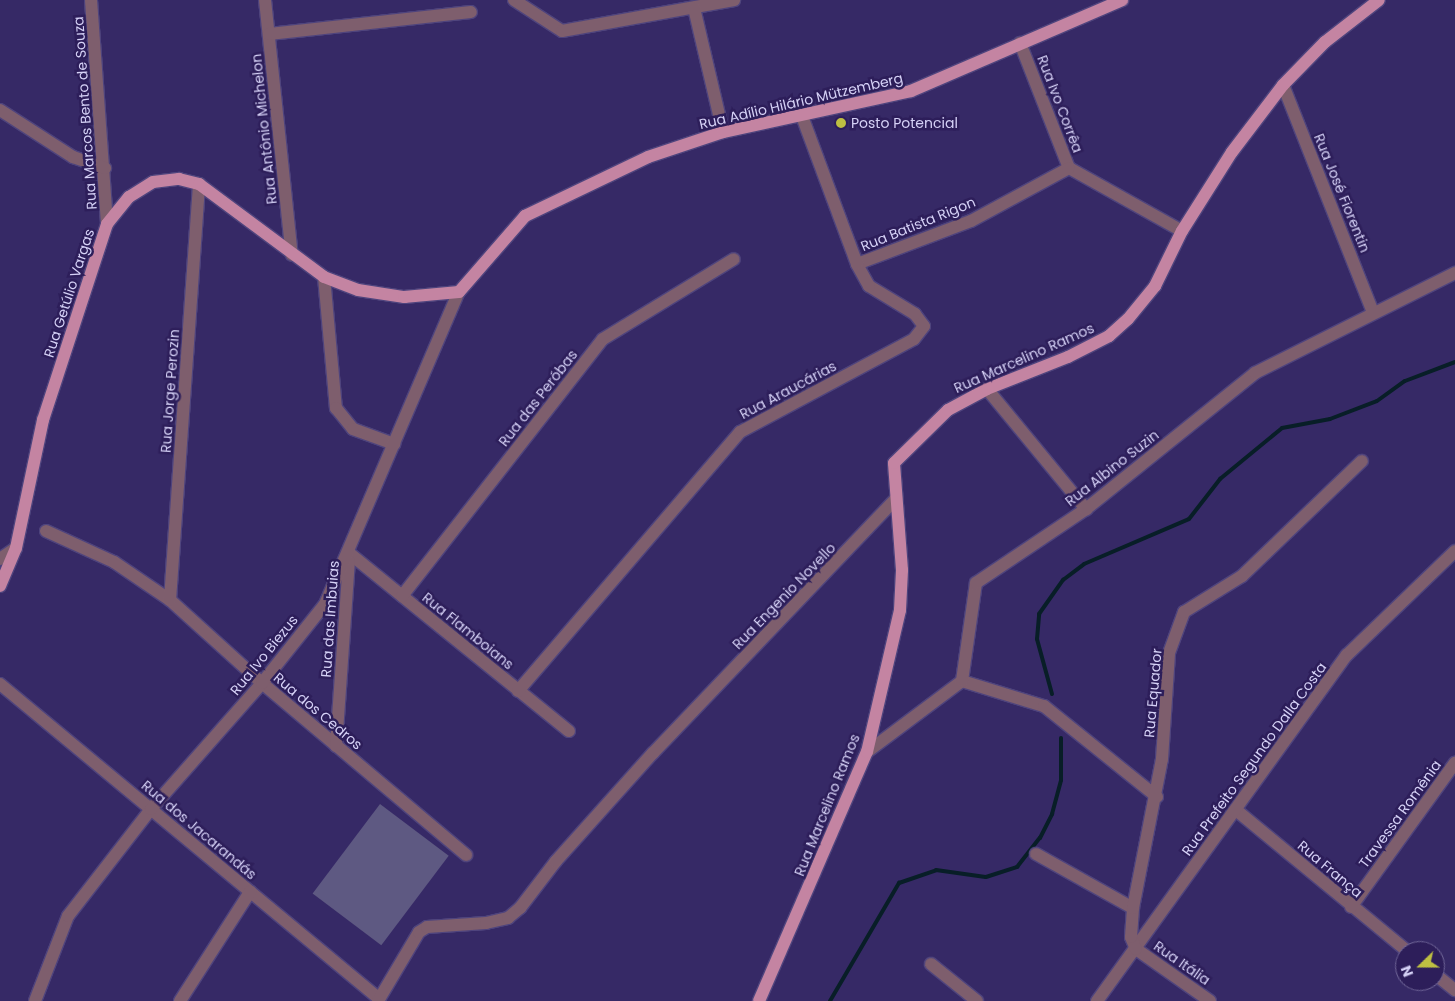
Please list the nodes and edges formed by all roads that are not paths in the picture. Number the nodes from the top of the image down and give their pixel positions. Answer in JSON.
{"nodes":[{"id":1,"x":91,"y":0,"type":"edge"},
{"id":2,"x":265,"y":0,"type":"edge"},
{"id":3,"x":514,"y":0,"type":"edge"},
{"id":4,"x":734,"y":0,"type":"edge"},
{"id":5,"x":1122,"y":0,"type":"edge"},
{"id":6,"x":1379,"y":0,"type":"edge"},
{"id":7,"x":694,"y":8,"type":"junction"},
{"id":8,"x":471,"y":12,"type":"dead end"},
{"id":9,"x":269,"y":34,"type":"junction"},
{"id":10,"x":1020,"y":43,"type":"junction"},
{"id":11,"x":1283,"y":85,"type":"junction"},
{"id":12,"x":0,"y":110,"type":"edge"},
{"id":13,"x":802,"y":116,"type":"junction"},
{"id":14,"x":723,"y":132,"type":"junction"},
{"id":15,"x":105,"y":168,"type":"junction"},
{"id":16,"x":1069,"y":168,"type":"junction"},
{"id":17,"x":200,"y":184,"type":"junction"},
{"id":18,"x":107,"y":224,"type":"junction"},
{"id":19,"x":1182,"y":231,"type":"junction"},
{"id":20,"x":292,"y":255,"type":"junction"},
{"id":21,"x":734,"y":259,"type":"dead end"},
{"id":22,"x":857,"y":264,"type":"junction"},
{"id":23,"x":1455,"y":273,"type":"edge"},
{"id":24,"x":324,"y":277,"type":"junction"},
{"id":25,"x":459,"y":292,"type":"junction"},
{"id":26,"x":1373,"y":312,"type":"junction"},
{"id":27,"x":987,"y":389,"type":"junction"},
{"id":28,"x":394,"y":444,"type":"junction"},
{"id":29,"x":1362,"y":460,"type":"dead end"},
{"id":30,"x":896,"y":499,"type":"junction"},
{"id":31,"x":1086,"y":509,"type":"junction"},
{"id":32,"x":46,"y":531,"type":"dead end"},
{"id":33,"x":16,"y":548,"type":"junction"},
{"id":34,"x":1455,"y":551,"type":"edge"},
{"id":35,"x":349,"y":553,"type":"junction"},
{"id":36,"x":0,"y":559,"type":"edge"},
{"id":37,"x":0,"y":586,"type":"edge"},
{"id":38,"x":402,"y":596,"type":"junction"},
{"id":39,"x":170,"y":600,"type":"junction"},
{"id":40,"x":962,"y":681,"type":"junction"},
{"id":41,"x":262,"y":683,"type":"junction"},
{"id":42,"x":0,"y":684,"type":"edge"},
{"id":43,"x":518,"y":691,"type":"junction"},
{"id":44,"x":569,"y":731,"type":"dead end"},
{"id":45,"x":336,"y":746,"type":"junction"},
{"id":46,"x":867,"y":752,"type":"junction"},
{"id":47,"x":1455,"y":763,"type":"edge"},
{"id":48,"x":1157,"y":796,"type":"junction"},
{"id":49,"x":151,"y":809,"type":"junction"},
{"id":50,"x":1236,"y":810,"type":"junction"},
{"id":51,"x":1036,"y":854,"type":"dead end"},
{"id":52,"x":466,"y":855,"type":"dead end"},
{"id":53,"x":250,"y":892,"type":"junction"},
{"id":54,"x":1351,"y":906,"type":"junction"},
{"id":55,"x":1133,"y":908,"type":"junction"},
{"id":56,"x":1395,"y":941,"type":"edge"},
{"id":57,"x":1136,"y":949,"type":"junction"},
{"id":58,"x":932,"y":964,"type":"dead end"},
{"id":59,"x":1445,"y":982,"type":"edge"},
{"id":60,"x":1455,"y":990,"type":"edge"},
{"id":61,"x":378,"y":1000,"type":"edge"},
{"id":62,"x":35,"y":1001,"type":"edge"},
{"id":63,"x":180,"y":1001,"type":"edge"},
{"id":64,"x":759,"y":1001,"type":"edge"},
{"id":65,"x":977,"y":1001,"type":"edge"},
{"id":66,"x":1097,"y":1001,"type":"edge"},
{"id":67,"x":1210,"y":1001,"type":"edge"}],
"edges":[{"from":1,"to":15,"type":"street","name":"Rua Marcos Bento de Souza"},
{"from":2,"to":9,"type":"street","name":"Rua Antônio Michelon"},
{"from":3,"to":7,"type":"street"},
{"from":4,"to":7,"type":"street"},
{"from":5,"to":10,"type":"main road","name":"Rua Adílio Hilário Mützemberg"},
{"from":6,"to":11,"type":"main road","name":"Rua Marcelino Ramos"},
{"from":7,"to":14,"type":"street"},
{"from":8,"to":9,"type":"street"},
{"from":9,"to":20,"type":"street","name":"Rua Antônio Michelon"},
{"from":10,"to":13,"type":"main road","name":"Rua Adílio Hilário Mützemberg"},
{"from":10,"to":16,"type":"street","name":"Rua Ivo Corrêa"},
{"from":11,"to":19,"type":"main road","name":"Rua Marcelino Ramos"},
{"from":11,"to":26,"type":"street","name":"Rua José Fiorentin"},
{"from":12,"to":15,"type":"street"},
{"from":13,"to":14,"type":"main road","name":"Rua Adílio Hilário Mützemberg"},
{"from":13,"to":22,"type":"street","name":"Rua Araucárias"},
{"from":14,"to":25,"type":"main road","name":"Rua Adílio Hilário Mützemberg"},
{"from":15,"to":18,"type":"street","name":"Rua Marcos Bento de Souza"},
{"from":16,"to":19,"type":"street","name":"Rua Ivo Corrêa"},
{"from":16,"to":22,"type":"street","name":"Rua Batista Rigon"},
{"from":17,"to":18,"type":"main road","name":"Rua Getúlio Vargas"},
{"from":17,"to":20,"type":"main road","name":"Rua Getúlio Vargas"},
{"from":17,"to":39,"type":"street","name":"Rua Jorge Perozin"},
{"from":18,"to":33,"type":"main road","name":"Rua Getúlio Vargas"},
{"from":19,"to":27,"type":"main road","name":"Rua Marcelino Ramos"},
{"from":20,"to":24,"type":"main road","name":"Rua Getúlio Vargas"},
{"from":21,"to":38,"type":"street","name":"Rua das Peróbas"},
{"from":22,"to":43,"type":"street","name":"Rua Araucárias"},
{"from":23,"to":26,"type":"street","name":"Rua Albino Suzin"},
{"from":24,"to":25,"type":"main road","name":"Rua Getúlio Vargas"},
{"from":24,"to":28,"type":"street"},
{"from":25,"to":28,"type":"street","name":"Rua Ivo Biezus"},
{"from":26,"to":31,"type":"street","name":"Rua Albino Suzin"},
{"from":27,"to":30,"type":"main road","name":"Rua Marcelino Ramos"},
{"from":27,"to":31,"type":"street"},
{"from":28,"to":35,"type":"street","name":"Rua Ivo Biezus"},
{"from":29,"to":48,"type":"street","name":"Rua Equador"},
{"from":30,"to":46,"type":"main road","name":"Rua Marcelino Ramos"},
{"from":30,"to":61,"type":"street","name":"Rua Engenio Novello"},
{"from":31,"to":40,"type":"street","name":"Rua Albino Suzin"},
{"from":32,"to":39,"type":"street","name":"Rua dos Cedros"},
{"from":33,"to":36,"type":"street"},
{"from":33,"to":37,"type":"main road","name":"Rua Getúlio Vargas"},
{"from":34,"to":50,"type":"street","name":"Rua Prefeito Segundo Dalla Costa"},
{"from":35,"to":38,"type":"street","name":"Rua Flamboians"},
{"from":35,"to":41,"type":"street","name":"Rua Ivo Biezus"},
{"from":35,"to":45,"type":"street","name":"Rua das Imbuias"},
{"from":38,"to":43,"type":"street","name":"Rua Flamboians"},
{"from":39,"to":41,"type":"street","name":"Rua dos Cedros"},
{"from":40,"to":46,"type":"street"},
{"from":40,"to":48,"type":"street"},
{"from":41,"to":45,"type":"street","name":"Rua dos Cedros"},
{"from":41,"to":49,"type":"street","name":"Rua Ivo Biezus"},
{"from":42,"to":49,"type":"street","name":"Rua dos Jacarandás"},
{"from":43,"to":44,"type":"street","name":"Rua Flamboians"},
{"from":45,"to":52,"type":"street","name":"Rua dos Cedros"},
{"from":46,"to":64,"type":"main road","name":"Rua Marcelino Ramos"},
{"from":47,"to":54,"type":"street","name":"Travessa Romênia"},
{"from":48,"to":55,"type":"street","name":"Rua Equador"},
{"from":49,"to":53,"type":"street","name":"Rua dos Jacarandás"},
{"from":49,"to":62,"type":"street","name":"Rua Ivo Biezus"},
{"from":50,"to":54,"type":"street","name":"Rua França"},
{"from":50,"to":57,"type":"street","name":"Rua Prefeito Segundo Dalla Costa"},
{"from":51,"to":55,"type":"street"},
{"from":53,"to":61,"type":"street","name":"Rua dos Jacarandás"},
{"from":53,"to":63,"type":"street"},
{"from":54,"to":56,"type":"street","name":"Rua França"},
{"from":55,"to":57,"type":"street","name":"Rua Equador"},
{"from":57,"to":66,"type":"street","name":"Rua Prefeito Segundo Dalla Costa"},
{"from":57,"to":67,"type":"street","name":"Rua Itália"},
{"from":58,"to":65,"type":"street"},
{"from":59,"to":60,"type":"street"}]}
